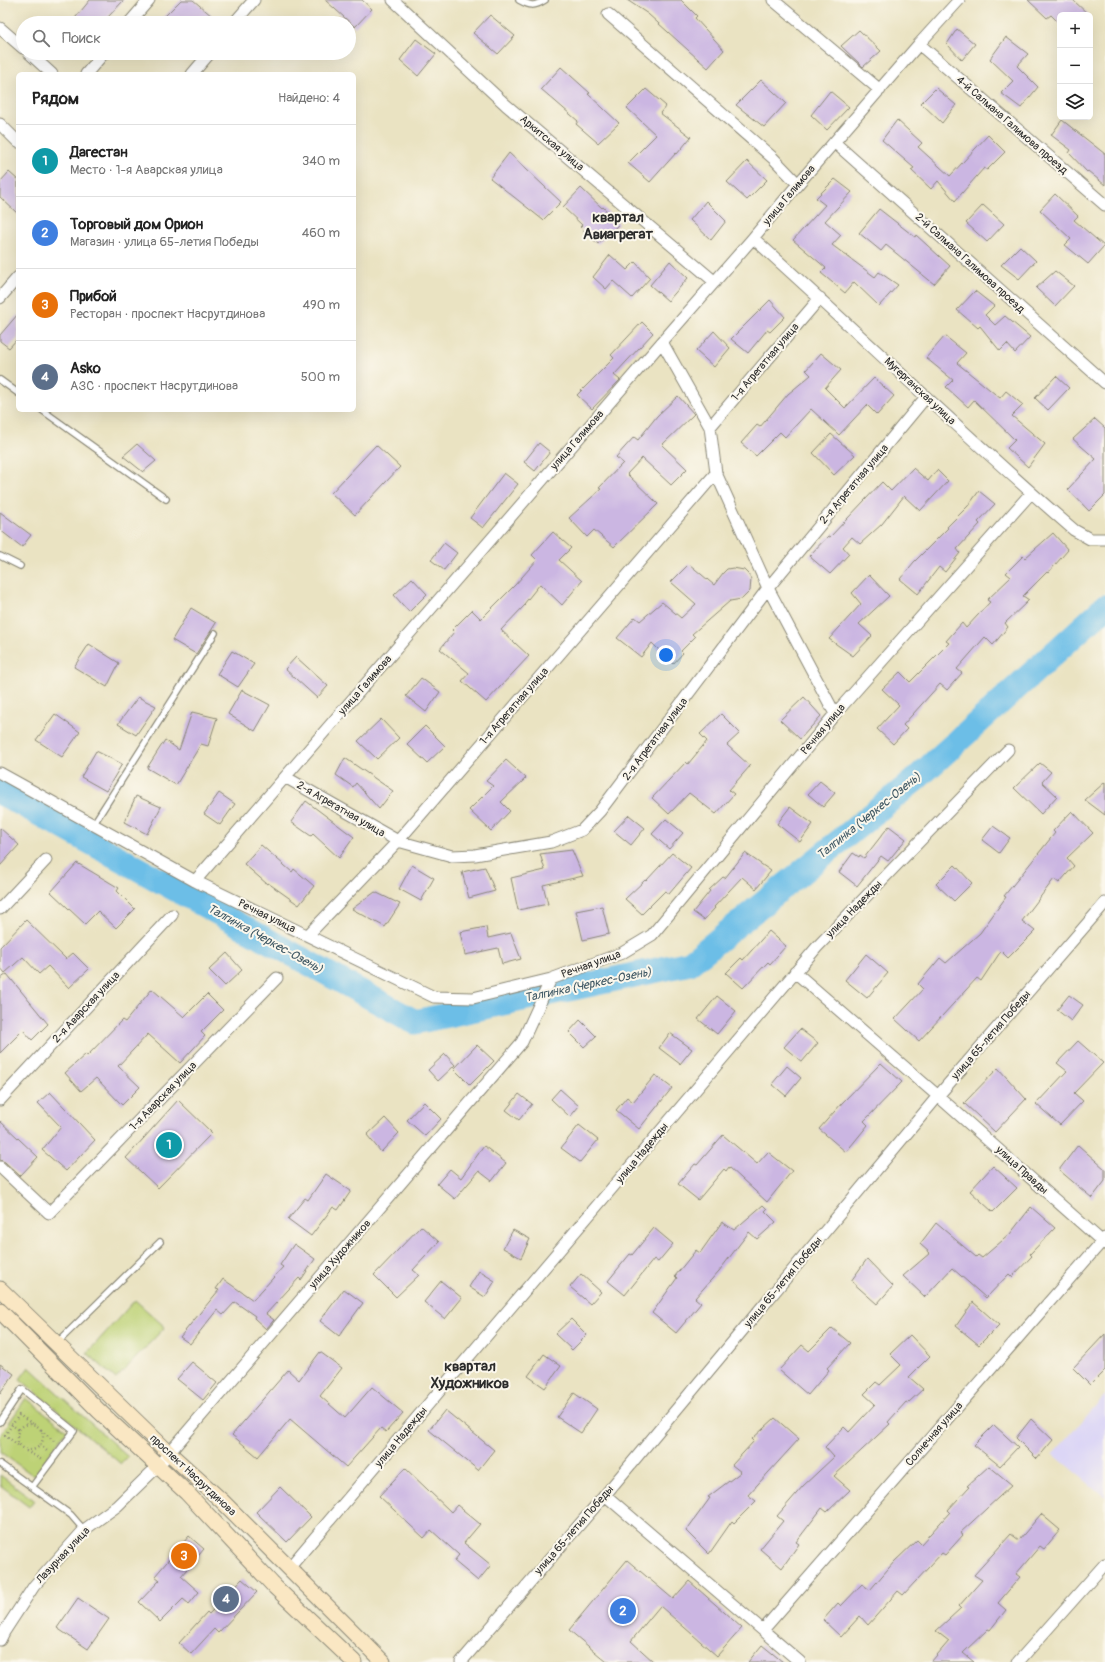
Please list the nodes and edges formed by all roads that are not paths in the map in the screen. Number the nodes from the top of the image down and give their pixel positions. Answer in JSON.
{"nodes":[{"id":1,"x":149,"y":0,"type":"edge"},
{"id":2,"x":254,"y":0,"type":"edge"},
{"id":3,"x":393,"y":0,"type":"edge"},
{"id":4,"x":519,"y":0,"type":"edge"},
{"id":5,"x":545,"y":0,"type":"edge"},
{"id":6,"x":773,"y":0,"type":"edge"},
{"id":7,"x":959,"y":0,"type":"edge"},
{"id":8,"x":608,"y":14,"type":"dead end"},
{"id":9,"x":135,"y":16,"type":"edge"},
{"id":10,"x":240,"y":16,"type":"edge"},
{"id":11,"x":0,"y":28,"type":"edge"},
{"id":12,"x":16,"y":42,"type":"edge"},
{"id":13,"x":919,"y":44,"type":"junction"},
{"id":14,"x":37,"y":60,"type":"edge"},
{"id":15,"x":98,"y":60,"type":"edge"},
{"id":16,"x":204,"y":60,"type":"edge"},
{"id":17,"x":50,"y":72,"type":"edge"},
{"id":18,"x":88,"y":72,"type":"edge"},
{"id":19,"x":194,"y":72,"type":"edge"},
{"id":20,"x":880,"y":90,"type":"junction"},
{"id":21,"x":0,"y":124,"type":"edge"},
{"id":22,"x":16,"y":140,"type":"edge"},
{"id":23,"x":834,"y":142,"type":"junction"},
{"id":24,"x":798,"y":184,"type":"junction"},
{"id":25,"x":1105,"y":205,"type":"edge"},
{"id":26,"x":753,"y":238,"type":"junction"},
{"id":27,"x":16,"y":279,"type":"edge"},
{"id":28,"x":714,"y":282,"type":"junction"},
{"id":29,"x":0,"y":298,"type":"edge"},
{"id":30,"x":820,"y":298,"type":"junction"},
{"id":31,"x":662,"y":342,"type":"junction"},
{"id":32,"x":0,"y":380,"type":"edge"},
{"id":33,"x":1105,"y":383,"type":"edge"},
{"id":34,"x":16,"y":392,"type":"edge"},
{"id":35,"x":926,"y":397,"type":"junction"},
{"id":36,"x":45,"y":412,"type":"edge"},
{"id":37,"x":710,"y":427,"type":"junction"},
{"id":38,"x":716,"y":473,"type":"junction"},
{"id":39,"x":1031,"y":493,"type":"junction"},
{"id":40,"x":166,"y":499,"type":"dead end"},
{"id":41,"x":1105,"y":539,"type":"edge"},
{"id":42,"x":0,"y":556,"type":"edge"},
{"id":43,"x":20,"y":566,"type":"dead end"},
{"id":44,"x":768,"y":588,"type":"junction"},
{"id":45,"x":215,"y":633,"type":"dead end"},
{"id":46,"x":835,"y":714,"type":"junction"},
{"id":47,"x":1008,"y":750,"type":"dead end"},
{"id":48,"x":0,"y":773,"type":"edge"},
{"id":49,"x":286,"y":776,"type":"junction"},
{"id":50,"x":93,"y":826,"type":"junction"},
{"id":51,"x":398,"y":842,"type":"junction"},
{"id":52,"x":46,"y":860,"type":"dead end"},
{"id":53,"x":195,"y":881,"type":"junction"},
{"id":54,"x":1105,"y":903,"type":"edge"},
{"id":55,"x":0,"y":908,"type":"edge"},
{"id":56,"x":172,"y":915,"type":"dead end"},
{"id":57,"x":308,"y":935,"type":"junction"},
{"id":58,"x":795,"y":972,"type":"junction"},
{"id":59,"x":277,"y":978,"type":"dead end"},
{"id":60,"x":551,"y":979,"type":"junction"},
{"id":61,"x":938,"y":1096,"type":"junction"},
{"id":62,"x":0,"y":1100,"type":"edge"},
{"id":63,"x":0,"y":1167,"type":"edge"},
{"id":64,"x":1104,"y":1241,"type":"edge"},
{"id":65,"x":160,"y":1242,"type":"dead end"},
{"id":66,"x":0,"y":1290,"type":"edge"},
{"id":67,"x":0,"y":1311,"type":"edge"},
{"id":68,"x":57,"y":1344,"type":"junction"},
{"id":69,"x":0,"y":1422,"type":"edge"},
{"id":70,"x":169,"y":1454,"type":"junction"},
{"id":71,"x":0,"y":1464,"type":"edge"},
{"id":72,"x":158,"y":1466,"type":"junction"},
{"id":73,"x":32,"y":1487,"type":"junction"},
{"id":74,"x":605,"y":1495,"type":"junction"},
{"id":75,"x":84,"y":1530,"type":"junction"},
{"id":76,"x":1105,"y":1564,"type":"edge"},
{"id":77,"x":289,"y":1568,"type":"junction"},
{"id":78,"x":763,"y":1630,"type":"junction"},
{"id":79,"x":0,"y":1640,"type":"edge"},
{"id":80,"x":354,"y":1662,"type":"edge"},
{"id":81,"x":383,"y":1662,"type":"edge"},
{"id":82,"x":461,"y":1662,"type":"edge"},
{"id":83,"x":800,"y":1662,"type":"edge"},
{"id":84,"x":1018,"y":1662,"type":"edge"}],
"edges":[{"from":1,"to":9,"type":"street"},
{"from":2,"to":10,"type":"street"},
{"from":3,"to":28,"type":"street","name":"Аркитская улица"},
{"from":4,"to":5,"type":"lane"},
{"from":6,"to":20,"type":"street"},
{"from":7,"to":13,"type":"street","name":"улица Галимова"},
{"from":8,"to":24,"type":"street"},
{"from":11,"to":12,"type":"street"},
{"from":13,"to":20,"type":"street","name":"улица Галимова"},
{"from":13,"to":25,"type":"street","name":"4-й Салмана Галимова проезд"},
{"from":14,"to":17,"type":"street"},
{"from":15,"to":18,"type":"street"},
{"from":16,"to":19,"type":"street"},
{"from":20,"to":23,"type":"street","name":"улица Галимова"},
{"from":21,"to":22,"type":"street"},
{"from":23,"to":24,"type":"street","name":"улица Галимова"},
{"from":23,"to":33,"type":"street","name":"2-й Салмана Галимова проезд"},
{"from":24,"to":26,"type":"street","name":"улица Галимова"},
{"from":26,"to":28,"type":"street","name":"улица Галимова"},
{"from":26,"to":30,"type":"street","name":"Мугерганская улица"},
{"from":27,"to":29,"type":"street"},
{"from":28,"to":31,"type":"street","name":"улица Галимова"},
{"from":30,"to":35,"type":"street","name":"Мугерганская улица"},
{"from":30,"to":37,"type":"street","name":"1-я Агрегатная улица"},
{"from":31,"to":37,"type":"street"},
{"from":31,"to":49,"type":"street","name":"улица Галимова"},
{"from":32,"to":34,"type":"lane"},
{"from":35,"to":39,"type":"street","name":"Мугерганская улица"},
{"from":35,"to":44,"type":"street","name":"2-я Агрегатная улица"},
{"from":36,"to":40,"type":"lane"},
{"from":37,"to":38,"type":"street"},
{"from":38,"to":44,"type":"street"},
{"from":38,"to":51,"type":"street","name":"1-я Агрегатная улица"},
{"from":39,"to":41,"type":"street","name":"Мугерганская улица"},
{"from":39,"to":46,"type":"street","name":"Речная улица"},
{"from":42,"to":43,"type":"lane"},
{"from":44,"to":46,"type":"street"},
{"from":44,"to":51,"type":"street","name":"2-я Агрегатная улица"},
{"from":45,"to":50,"type":"lane"},
{"from":46,"to":60,"type":"street","name":"Речная улица"},
{"from":47,"to":58,"type":"street","name":"улица Надежды"},
{"from":48,"to":50,"type":"street","name":"Речная улица"},
{"from":49,"to":51,"type":"street","name":"2-я Агрегатная улица"},
{"from":49,"to":53,"type":"street","name":"улица Галимова"},
{"from":50,"to":53,"type":"street","name":"Речная улица"},
{"from":51,"to":57,"type":"street","name":"1-я Агрегатная улица"},
{"from":52,"to":55,"type":"street"},
{"from":53,"to":57,"type":"street","name":"Речная улица"},
{"from":54,"to":61,"type":"street","name":"улица 65-летия Победы"},
{"from":56,"to":62,"type":"street","name":"2-я Аварская улица"},
{"from":57,"to":60,"type":"street","name":"Речная улица"},
{"from":58,"to":61,"type":"street","name":"улица Правды"},
{"from":58,"to":77,"type":"street","name":"улица Надежды"},
{"from":59,"to":63,"type":"street","name":"1-я Аварская улица"},
{"from":60,"to":70,"type":"street","name":"улица Художников"},
{"from":61,"to":64,"type":"street","name":"улица Правды"},
{"from":61,"to":74,"type":"street","name":"улица 65-летия Победы"},
{"from":64,"to":78,"type":"street","name":"Солнечная улица"},
{"from":65,"to":68,"type":"lane"},
{"from":66,"to":68,"type":"main road","name":"проспект Насрутдинова"},
{"from":67,"to":72,"type":"main road","name":"проспект Насрутдинова"},
{"from":68,"to":70,"type":"main road","name":"проспект Насрутдинова"},
{"from":69,"to":73,"type":"lane"},
{"from":70,"to":72,"type":"street","name":"улица Художников"},
{"from":70,"to":77,"type":"main road","name":"проспект Насрутдинова"},
{"from":71,"to":73,"type":"lane"},
{"from":72,"to":75,"type":"street","name":"Лазурная улица"},
{"from":72,"to":80,"type":"main road","name":"проспект Насрутдинова"},
{"from":73,"to":75,"type":"lane"},
{"from":74,"to":78,"type":"street"},
{"from":74,"to":82,"type":"street","name":"улица 65-летия Победы"},
{"from":75,"to":79,"type":"street","name":"Лазурная улица"},
{"from":76,"to":84,"type":"street"},
{"from":77,"to":81,"type":"main road","name":"проспект Насрутдинова"},
{"from":78,"to":83,"type":"street"}]}
